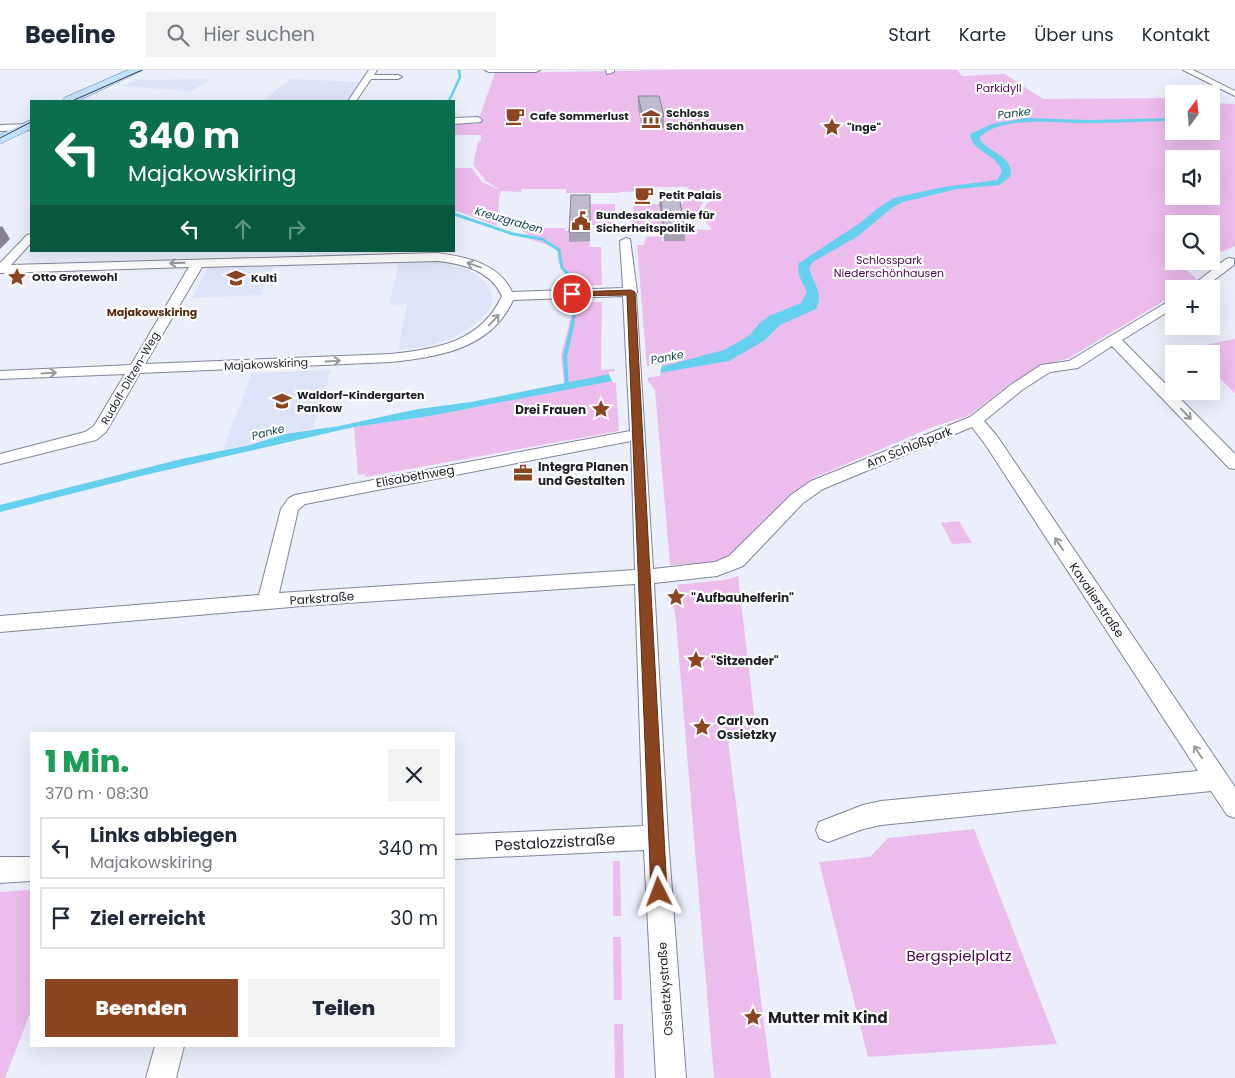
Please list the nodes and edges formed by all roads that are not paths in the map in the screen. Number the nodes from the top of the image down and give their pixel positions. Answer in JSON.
{"nodes":[{"id":1,"x":137,"y":70,"type":"edge"},
{"id":2,"x":150,"y":70,"type":"edge"},
{"id":3,"x":489,"y":70,"type":"edge"},
{"id":4,"x":536,"y":70,"type":"edge"},
{"id":5,"x":1187,"y":70,"type":"edge"},
{"id":6,"x":371,"y":73,"type":"edge"},
{"id":7,"x":398,"y":77,"type":"dead end"},
{"id":8,"x":1235,"y":94,"type":"edge"},
{"id":9,"x":70,"y":100,"type":"edge"},
{"id":10,"x":83,"y":100,"type":"edge"},
{"id":11,"x":353,"y":100,"type":"edge"},
{"id":12,"x":478,"y":120,"type":"dead end"},
{"id":13,"x":455,"y":121,"type":"edge"},
{"id":14,"x":29,"y":124,"type":"edge"},
{"id":15,"x":3,"y":129,"type":"edge"},
{"id":16,"x":0,"y":140,"type":"edge"},
{"id":17,"x":30,"y":238,"type":"edge"},
{"id":18,"x":626,"y":241,"type":"dead end"},
{"id":19,"x":245,"y":256,"type":"edge"},
{"id":20,"x":1230,"y":262,"type":"dead end"},
{"id":21,"x":198,"y":263,"type":"junction"},
{"id":22,"x":0,"y":269,"type":"edge"},
{"id":23,"x":1206,"y":280,"type":"edge"},
{"id":24,"x":631,"y":292,"type":"junction"},
{"id":25,"x":508,"y":296,"type":"junction"},
{"id":26,"x":1165,"y":308,"type":"edge"},
{"id":27,"x":1114,"y":340,"type":"junction"},
{"id":28,"x":134,"y":370,"type":"junction"},
{"id":29,"x":0,"y":375,"type":"edge"},
{"id":30,"x":975,"y":420,"type":"junction"},
{"id":31,"x":638,"y":435,"type":"junction"},
{"id":32,"x":0,"y":458,"type":"edge"},
{"id":33,"x":1235,"y":464,"type":"edge"},
{"id":34,"x":645,"y":575,"type":"junction"},
{"id":35,"x":267,"y":602,"type":"junction"},
{"id":36,"x":0,"y":624,"type":"edge"},
{"id":37,"x":1217,"y":780,"type":"junction"},
{"id":38,"x":1235,"y":807,"type":"edge"},
{"id":39,"x":828,"y":830,"type":"dead end"},
{"id":40,"x":656,"y":837,"type":"junction"},
{"id":41,"x":455,"y":847,"type":"edge"},
{"id":42,"x":30,"y":869,"type":"edge"},
{"id":43,"x":0,"y":870,"type":"edge"},
{"id":44,"x":170,"y":1047,"type":"edge"},
{"id":45,"x":161,"y":1078,"type":"edge"},
{"id":46,"x":671,"y":1078,"type":"edge"}],
"edges":[{"from":1,"to":9,"type":"main road"},
{"from":2,"to":10,"type":"main road"},
{"from":3,"to":4,"type":"street"},
{"from":5,"to":8,"type":"street"},
{"from":6,"to":7,"type":"street"},
{"from":6,"to":11,"type":"street"},
{"from":12,"to":13,"type":"street"},
{"from":14,"to":15,"type":"main road"},
{"from":14,"to":16,"type":"main road"},
{"from":17,"to":22,"type":"street"},
{"from":18,"to":24,"type":"street","name":"Ossietzkystraße"},
{"from":19,"to":21,"type":"street"},
{"from":25,"to":19,"type":"street","one_way":true},
{"from":20,"to":23,"type":"street"},
{"from":21,"to":22,"type":"street","one_way":true},
{"from":21,"to":28,"type":"street","name":"Rudolf-Ditzen-Weg"},
{"from":24,"to":25,"type":"street"},
{"from":24,"to":31,"type":"street","name":"Ossietzkystraße"},
{"from":28,"to":25,"type":"street","name":"Majakowskiring","one_way":true},
{"from":26,"to":27,"type":"street","name":"Am Schloßpark"},
{"from":27,"to":30,"type":"street","name":"Am Schloßpark"},
{"from":27,"to":33,"type":"street","one_way":true},
{"from":29,"to":28,"type":"street","name":"Majakowskiring","one_way":true},
{"from":28,"to":32,"type":"street","name":"Rudolf-Ditzen-Weg"},
{"from":30,"to":34,"type":"street","name":"Am Schloßpark"},
{"from":37,"to":30,"type":"street","name":"Kavalierstraße","one_way":true},
{"from":31,"to":34,"type":"street","name":"Ossietzkystraße"},
{"from":31,"to":35,"type":"street","name":"Elisabethweg"},
{"from":34,"to":35,"type":"street","name":"Parkstraße"},
{"from":34,"to":40,"type":"street","name":"Ossietzkystraße"},
{"from":35,"to":36,"type":"street","name":"Parkstraße"},
{"from":37,"to":38,"type":"street","name":"Kavalierstraße"},
{"from":37,"to":39,"type":"street"},
{"from":40,"to":41,"type":"street","name":"Pestalozzistraße"},
{"from":40,"to":46,"type":"street","name":"Ossietzkystraße"},
{"from":42,"to":43,"type":"street"},
{"from":44,"to":45,"type":"street"}]}
